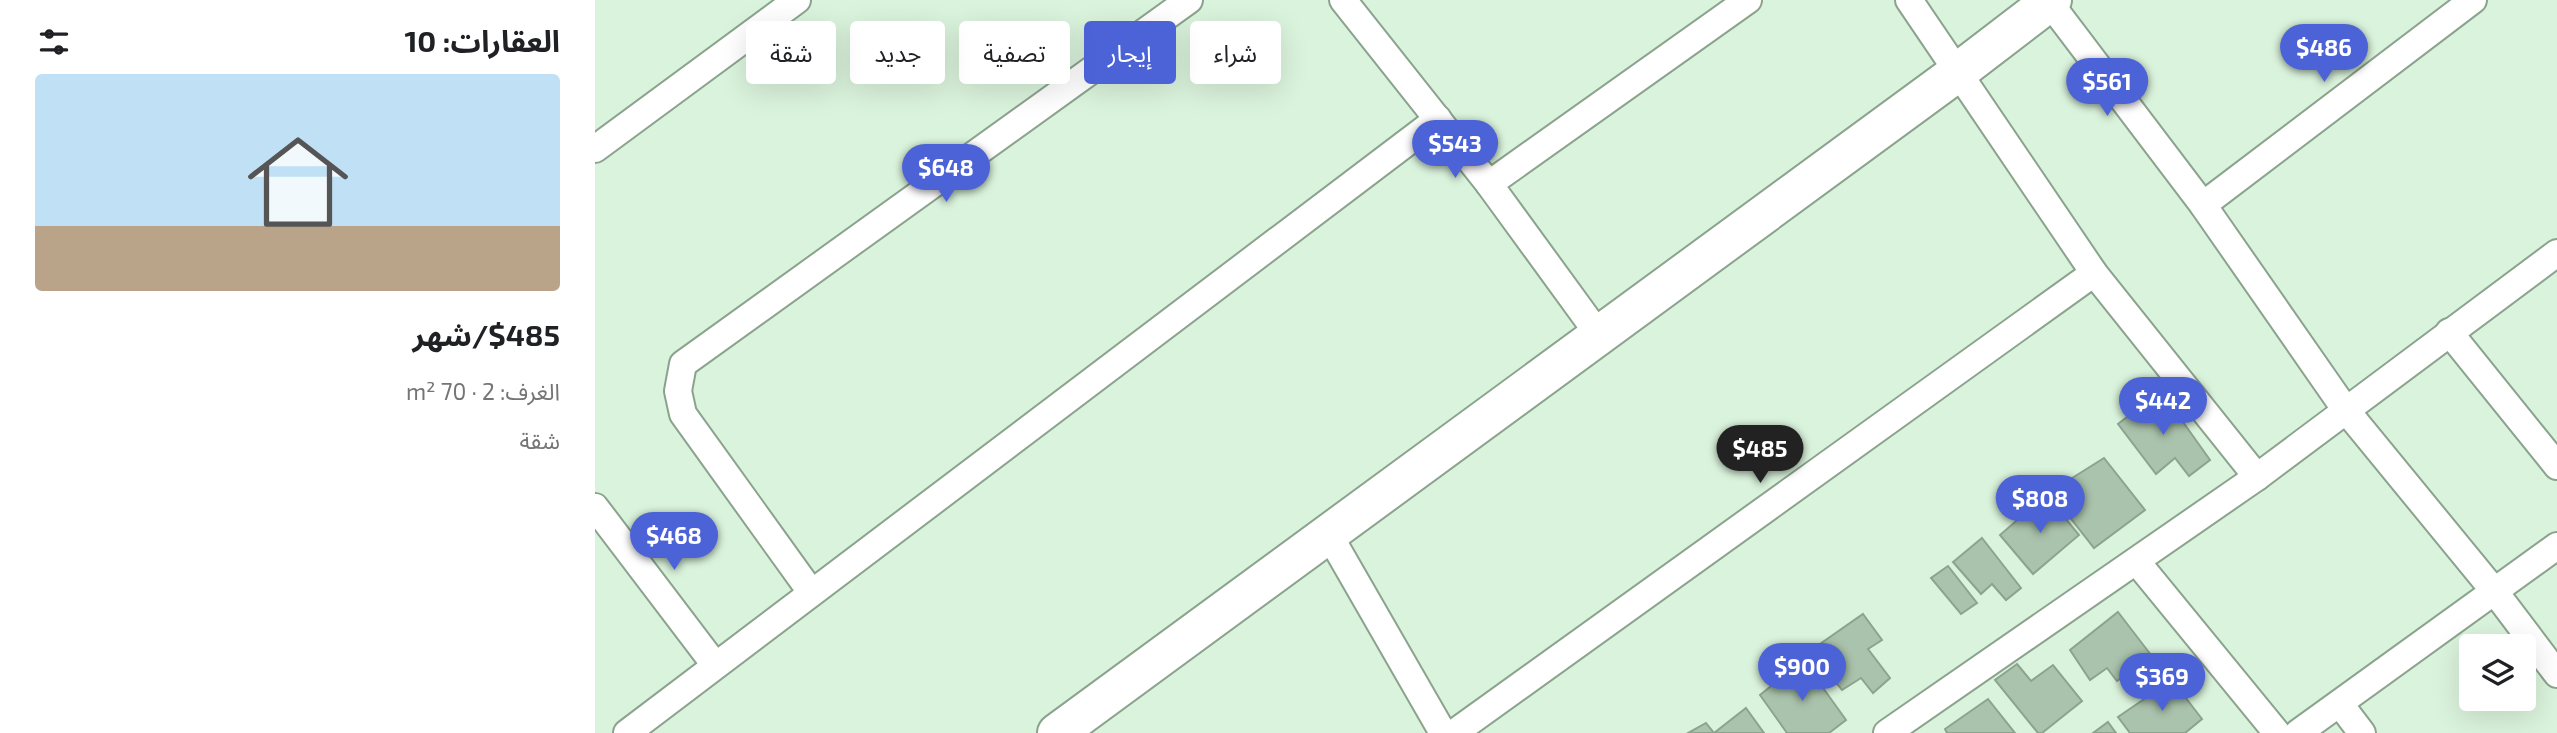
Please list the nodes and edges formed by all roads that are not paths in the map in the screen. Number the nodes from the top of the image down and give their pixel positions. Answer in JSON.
{"nodes":[{"id":1,"x":797,"y":0,"type":"edge"},
{"id":2,"x":1189,"y":0,"type":"edge"},
{"id":3,"x":1748,"y":0,"type":"edge"},
{"id":4,"x":1909,"y":0,"type":"edge"},
{"id":5,"x":2473,"y":0,"type":"edge"},
{"id":6,"x":1345,"y":1,"type":"edge"},
{"id":7,"x":2050,"y":1,"type":"edge"},
{"id":8,"x":1958,"y":72,"type":"junction"},
{"id":9,"x":1438,"y":119,"type":"junction"},
{"id":10,"x":595,"y":149,"type":"edge"},
{"id":11,"x":1489,"y":184,"type":"junction"},
{"id":12,"x":2203,"y":205,"type":"junction"},
{"id":13,"x":2557,"y":253,"type":"edge"},
{"id":14,"x":2094,"y":273,"type":"junction"},
{"id":15,"x":2449,"y":332,"type":"junction"},
{"id":16,"x":1599,"y":335,"type":"junction"},
{"id":17,"x":2345,"y":409,"type":"junction"},
{"id":18,"x":2557,"y":466,"type":"edge"},
{"id":19,"x":2257,"y":477,"type":"junction"},
{"id":20,"x":595,"y":507,"type":"edge"},
{"id":21,"x":1328,"y":533,"type":"junction"},
{"id":22,"x":2557,"y":546,"type":"edge"},
{"id":23,"x":2137,"y":562,"type":"junction"},
{"id":24,"x":811,"y":592,"type":"junction"},
{"id":25,"x":2494,"y":592,"type":"junction"},
{"id":26,"x":715,"y":666,"type":"junction"},
{"id":27,"x":2557,"y":674,"type":"edge"},
{"id":28,"x":2340,"y":704,"type":"junction"},
{"id":29,"x":627,"y":733,"type":"edge"},
{"id":30,"x":1057,"y":733,"type":"edge"},
{"id":31,"x":1443,"y":733,"type":"edge"},
{"id":32,"x":1454,"y":733,"type":"edge"},
{"id":33,"x":1887,"y":733,"type":"edge"},
{"id":34,"x":2277,"y":733,"type":"edge"},
{"id":35,"x":2298,"y":733,"type":"edge"},
{"id":36,"x":2362,"y":733,"type":"edge"}],
"edges":[{"from":1,"to":10,"type":"street"},
{"from":2,"to":24,"type":"street"},
{"from":3,"to":11,"type":"street"},
{"from":4,"to":8,"type":"street"},
{"from":5,"to":12,"type":"street"},
{"from":6,"to":9,"type":"street"},
{"from":7,"to":8,"type":"street"},
{"from":7,"to":12,"type":"street"},
{"from":8,"to":14,"type":"street"},
{"from":8,"to":16,"type":"street"},
{"from":9,"to":11,"type":"street"},
{"from":9,"to":24,"type":"street"},
{"from":11,"to":16,"type":"street"},
{"from":12,"to":17,"type":"street"},
{"from":13,"to":15,"type":"street"},
{"from":14,"to":19,"type":"street"},
{"from":14,"to":32,"type":"street"},
{"from":15,"to":17,"type":"street"},
{"from":15,"to":18,"type":"street"},
{"from":16,"to":21,"type":"street"},
{"from":17,"to":19,"type":"street"},
{"from":17,"to":25,"type":"street"},
{"from":19,"to":23,"type":"street"},
{"from":20,"to":26,"type":"street"},
{"from":21,"to":30,"type":"street"},
{"from":21,"to":31,"type":"street"},
{"from":22,"to":25,"type":"street"},
{"from":23,"to":33,"type":"street"},
{"from":23,"to":34,"type":"street"},
{"from":24,"to":26,"type":"street"},
{"from":25,"to":27,"type":"street"},
{"from":25,"to":28,"type":"street"},
{"from":26,"to":29,"type":"street"},
{"from":28,"to":35,"type":"street"},
{"from":28,"to":36,"type":"street"}]}
